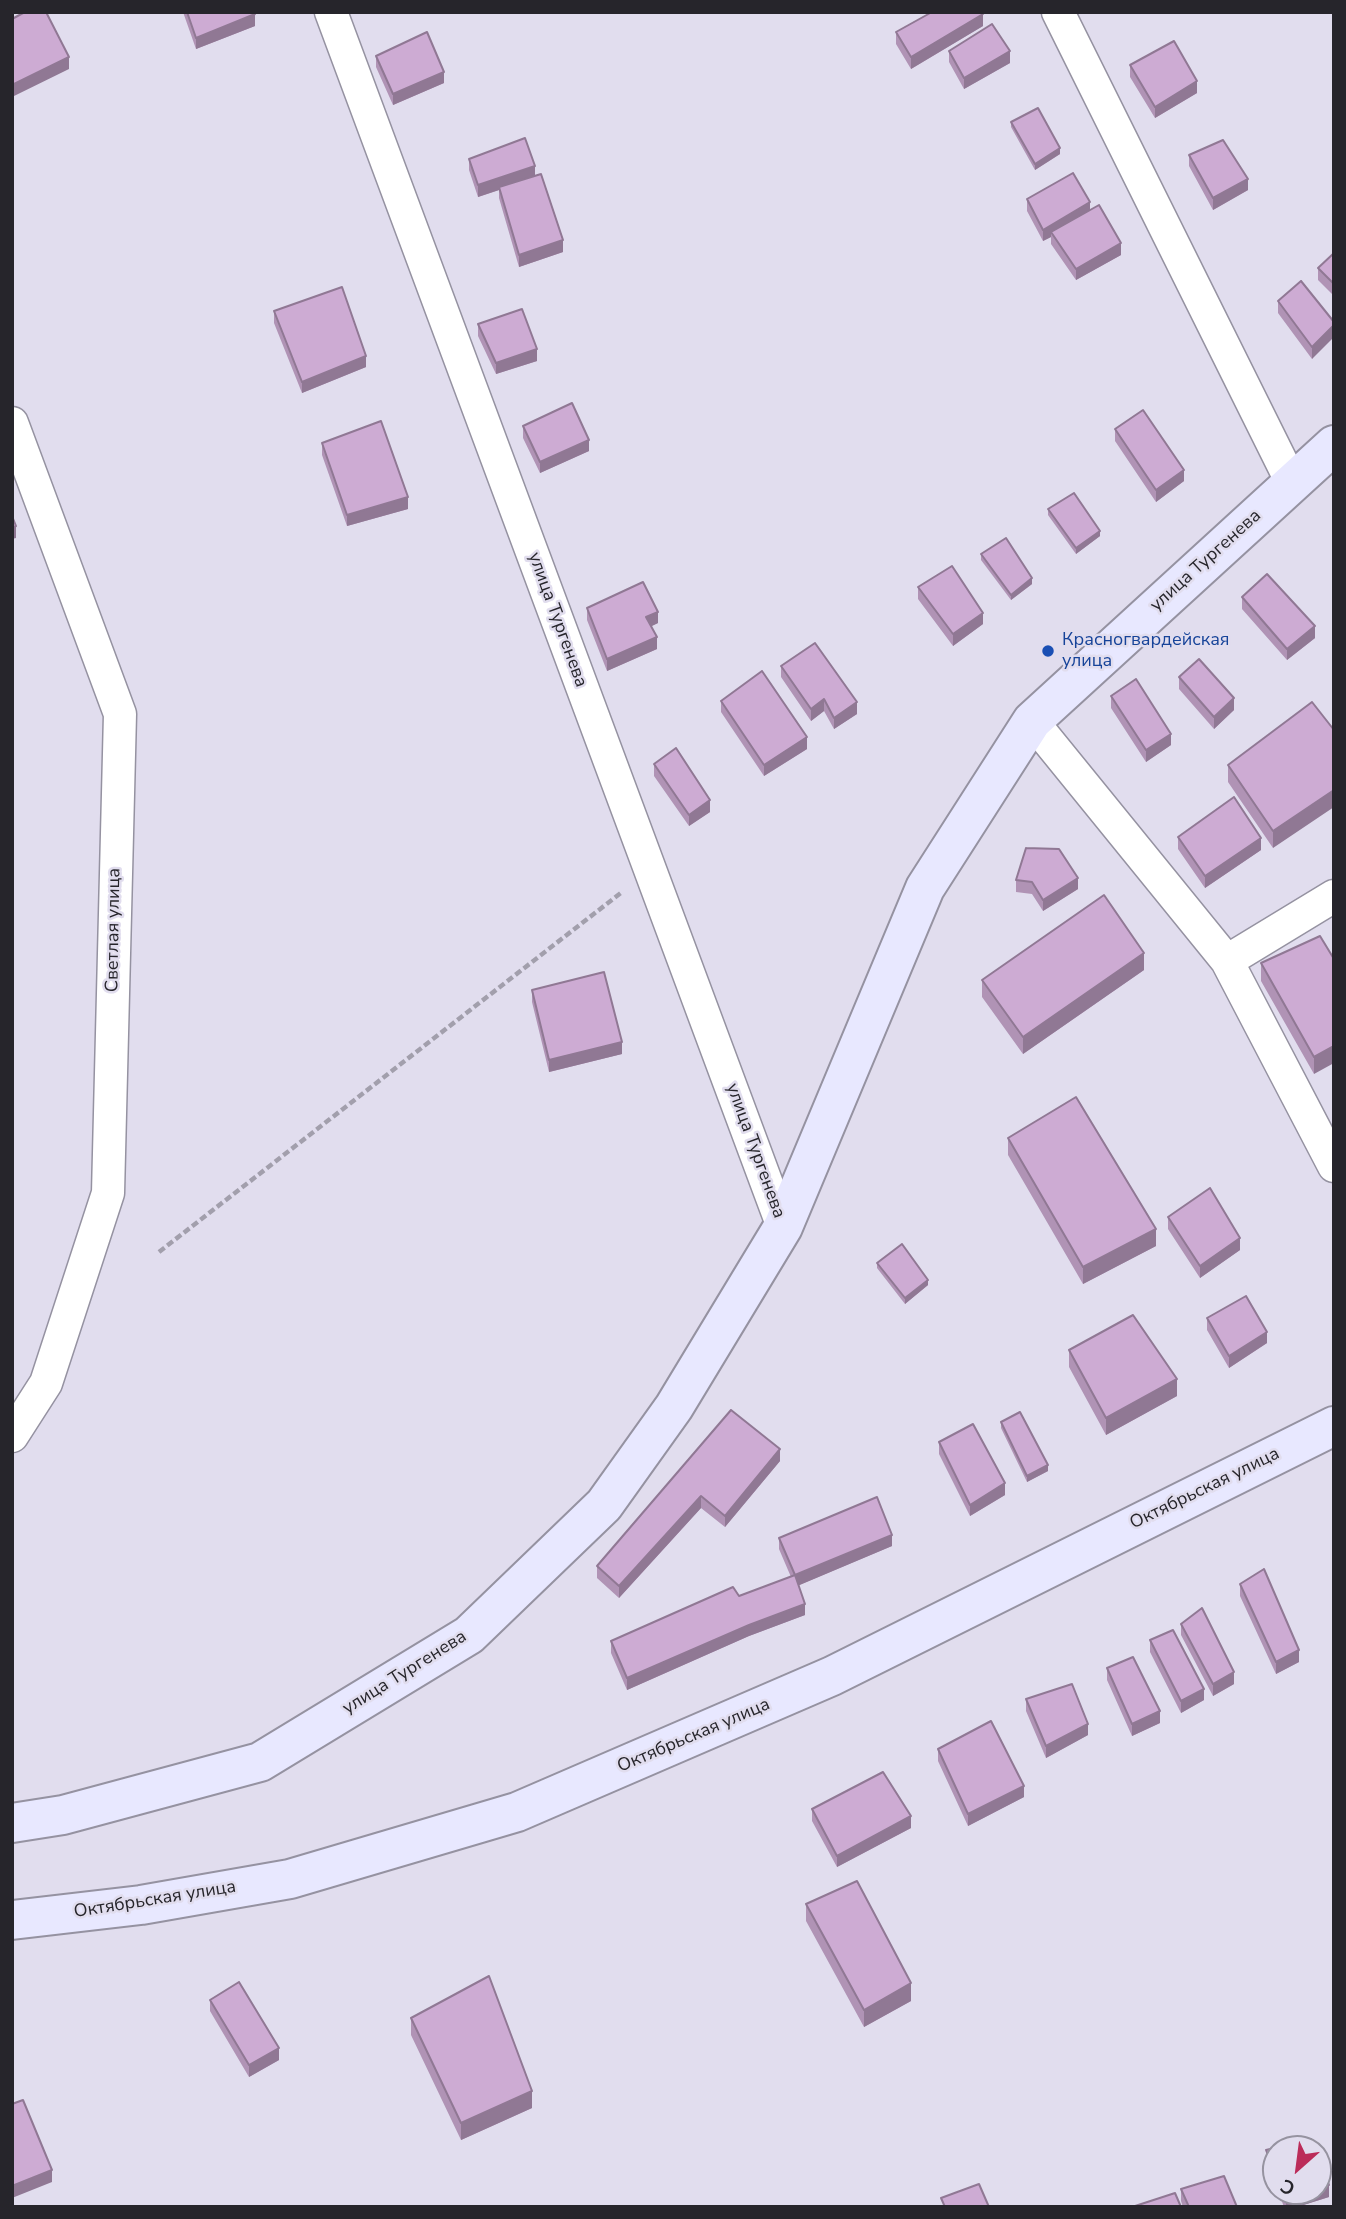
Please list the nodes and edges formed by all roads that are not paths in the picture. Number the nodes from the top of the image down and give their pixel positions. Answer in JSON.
{"nodes":[{"id":1,"x":331,"y":12,"type":"edge"},
{"id":2,"x":1058,"y":12,"type":"edge"},
{"id":3,"x":12,"y":423,"type":"edge"},
{"id":4,"x":1334,"y":445,"type":"edge"},
{"id":5,"x":1292,"y":483,"type":"junction"},
{"id":6,"x":1032,"y":721,"type":"junction"},
{"id":7,"x":1334,"y":896,"type":"edge"},
{"id":8,"x":1227,"y":961,"type":"junction"},
{"id":9,"x":1334,"y":1166,"type":"edge"},
{"id":10,"x":783,"y":1227,"type":"junction"},
{"id":11,"x":1334,"y":1426,"type":"edge"},
{"id":12,"x":12,"y":1436,"type":"edge"},
{"id":13,"x":12,"y":1822,"type":"edge"},
{"id":14,"x":12,"y":1920,"type":"edge"}],
"edges":[{"from":1,"to":10,"type":"street","name":"улица Тургенева"},
{"from":2,"to":5,"type":"street"},
{"from":3,"to":12,"type":"street","name":"Светлая улица"},
{"from":4,"to":5,"type":"main road","name":"улица Тургенева"},
{"from":5,"to":6,"type":"main road","name":"улица Тургенева"},
{"from":6,"to":8,"type":"street"},
{"from":6,"to":10,"type":"main road","name":"улица Тургенева"},
{"from":7,"to":8,"type":"street"},
{"from":8,"to":9,"type":"street"},
{"from":10,"to":13,"type":"main road","name":"улица Тургенева"},
{"from":11,"to":14,"type":"main road","name":"Октябрьская улица"}]}
